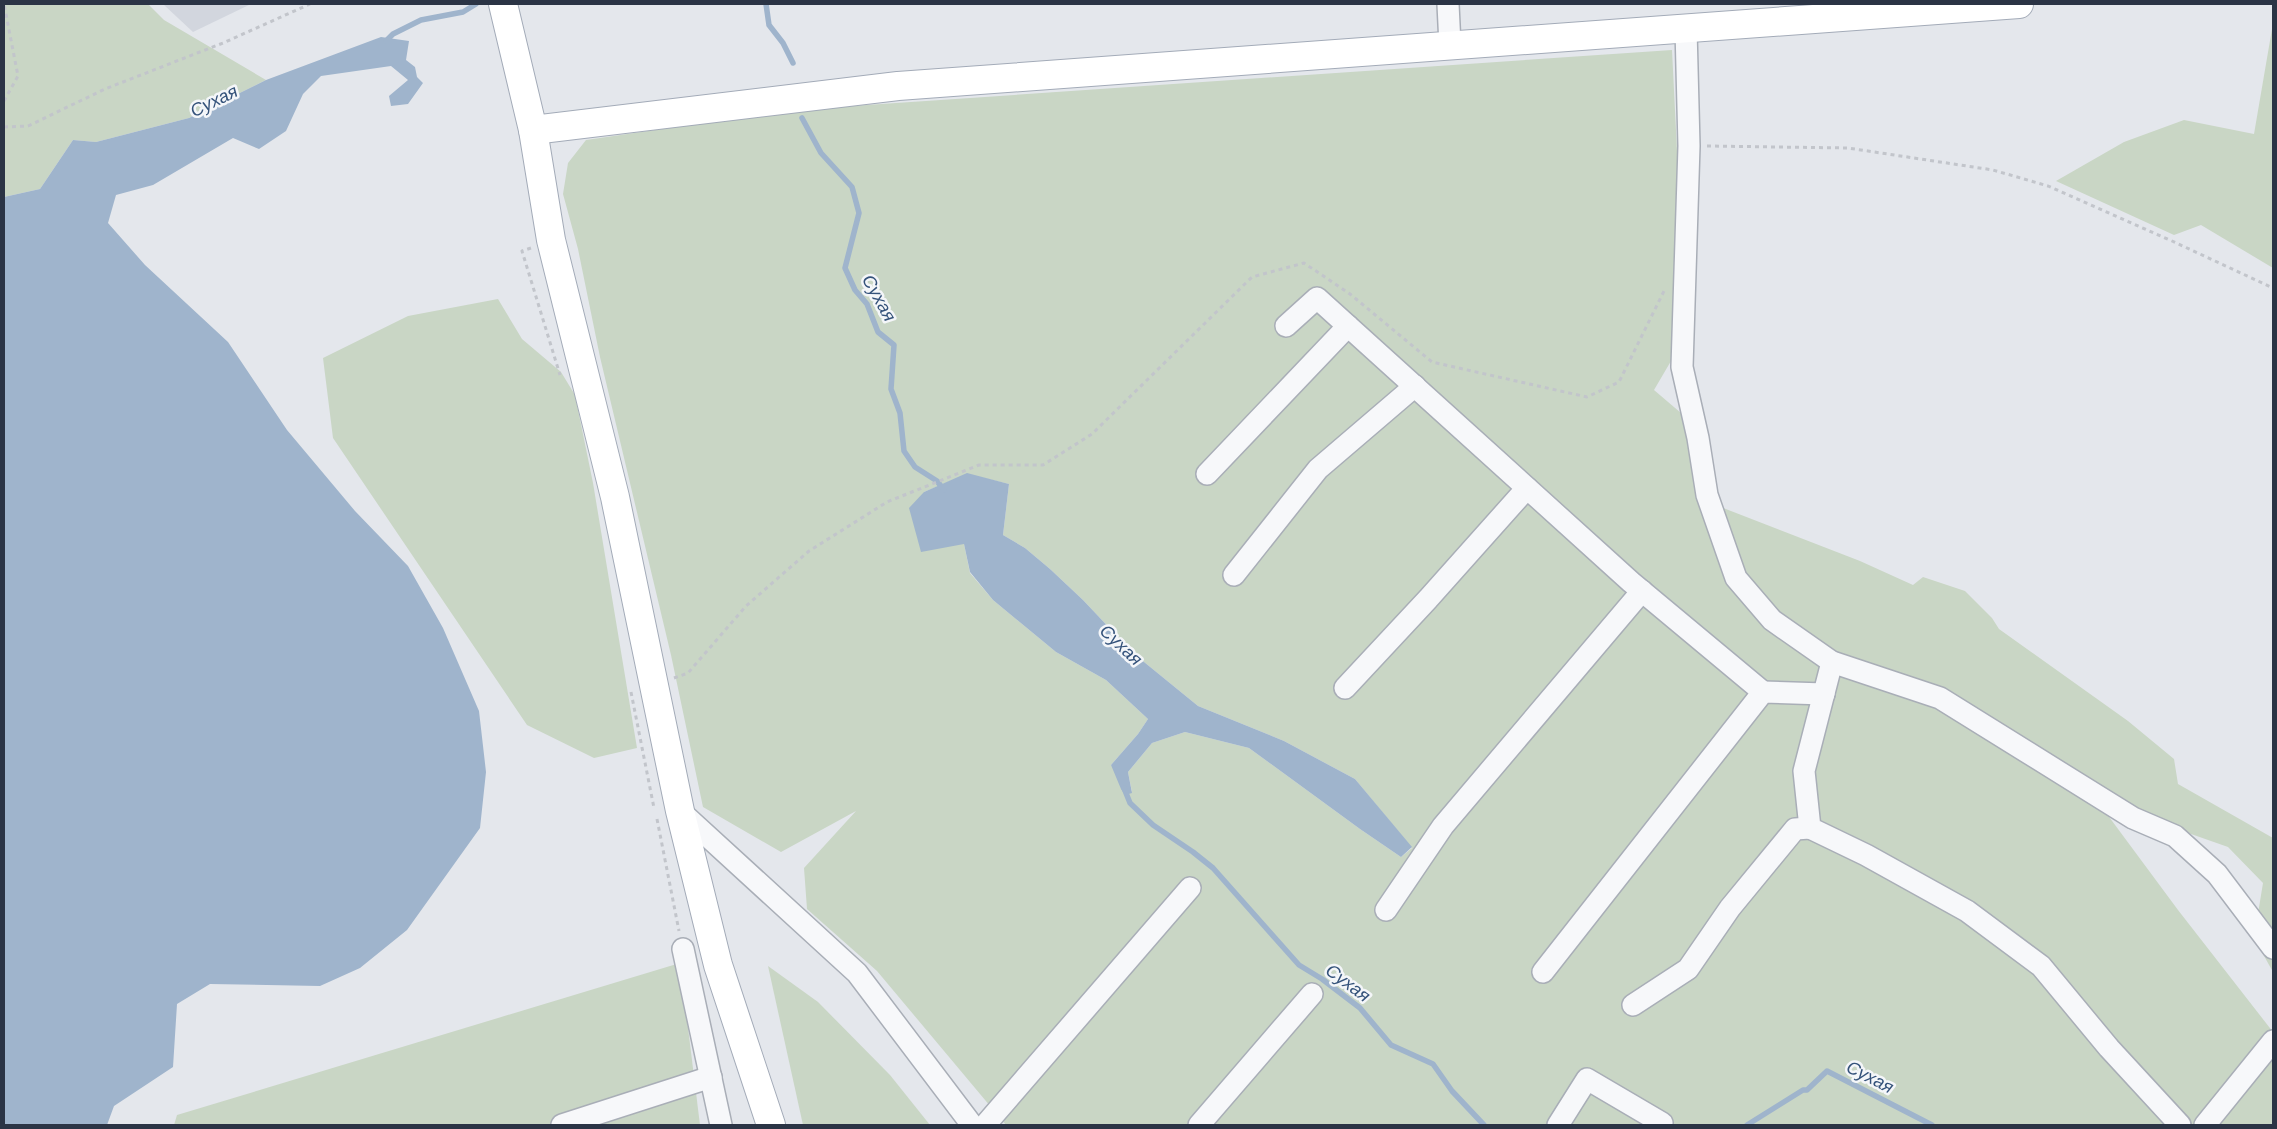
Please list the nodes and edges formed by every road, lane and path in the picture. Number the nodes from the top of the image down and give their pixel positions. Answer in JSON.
{"nodes":[{"id":1,"x":4,"y":4,"type":"edge"},
{"id":2,"x":310,"y":4,"type":"edge"},
{"id":3,"x":503,"y":4,"type":"edge"},
{"id":4,"x":1448,"y":4,"type":"edge"},
{"id":5,"x":2018,"y":4,"type":"edge"},
{"id":6,"x":1958,"y":6,"type":"edge"},
{"id":7,"x":1686,"y":29,"type":"junction"},
{"id":8,"x":1450,"y":45,"type":"junction"},
{"id":9,"x":4,"y":101,"type":"edge"},
{"id":10,"x":4,"y":127,"type":"edge"},
{"id":11,"x":533,"y":130,"type":"junction"},
{"id":12,"x":1689,"y":146,"type":"junction"},
{"id":13,"x":551,"y":240,"type":"junction"},
{"id":14,"x":1666,"y":288,"type":"dead end"},
{"id":15,"x":2273,"y":288,"type":"edge"},
{"id":16,"x":1286,"y":326,"type":"dead end"},
{"id":17,"x":1348,"y":326,"type":"junction"},
{"id":18,"x":562,"y":382,"type":"dead end"},
{"id":19,"x":1415,"y":386,"type":"junction"},
{"id":20,"x":1208,"y":474,"type":"dead end"},
{"id":21,"x":1527,"y":488,"type":"junction"},
{"id":22,"x":1234,"y":575,"type":"dead end"},
{"id":23,"x":1642,"y":591,"type":"junction"},
{"id":24,"x":1832,"y":662,"type":"junction"},
{"id":25,"x":641,"y":688,"type":"junction"},
{"id":26,"x":1345,"y":688,"type":"dead end"},
{"id":27,"x":1763,"y":692,"type":"junction"},
{"id":28,"x":1824,"y":694,"type":"junction"},
{"id":29,"x":680,"y":812,"type":"junction"},
{"id":30,"x":1810,"y":828,"type":"junction"},
{"id":31,"x":1190,"y":888,"type":"dead end"},
{"id":32,"x":1386,"y":910,"type":"dead end"},
{"id":33,"x":2273,"y":948,"type":"edge"},
{"id":34,"x":683,"y":949,"type":"joint"},
{"id":35,"x":1543,"y":972,"type":"dead end"},
{"id":36,"x":1312,"y":994,"type":"dead end"},
{"id":37,"x":1633,"y":1005,"type":"dead end"},
{"id":38,"x":2273,"y":1041,"type":"edge"},
{"id":39,"x":711,"y":1077,"type":"junction"},
{"id":40,"x":764,"y":1120,"type":"edge"},
{"id":41,"x":1662,"y":1123,"type":"dead end"},
{"id":42,"x":562,"y":1125,"type":"edge"},
{"id":43,"x":721,"y":1125,"type":"edge"},
{"id":44,"x":972,"y":1125,"type":"edge"},
{"id":45,"x":985,"y":1125,"type":"edge"},
{"id":46,"x":1199,"y":1125,"type":"edge"},
{"id":47,"x":1558,"y":1125,"type":"edge"},
{"id":48,"x":2180,"y":1125,"type":"edge"},
{"id":49,"x":2205,"y":1125,"type":"edge"}],
"edges":[{"from":1,"to":9,"type":"path"},
{"from":2,"to":10,"type":"path"},
{"from":3,"to":11,"type":"main road"},
{"from":4,"to":8,"type":"street"},
{"from":5,"to":6,"type":"main road"},
{"from":6,"to":7,"type":"main road"},
{"from":7,"to":8,"type":"main road"},
{"from":7,"to":12,"type":"street"},
{"from":8,"to":11,"type":"main road"},
{"from":11,"to":13,"type":"main road"},
{"from":12,"to":15,"type":"path"},
{"from":12,"to":24,"type":"street"},
{"from":13,"to":18,"type":"path"},
{"from":13,"to":25,"type":"main road"},
{"from":14,"to":25,"type":"path"},
{"from":16,"to":17,"type":"street"},
{"from":17,"to":19,"type":"street"},
{"from":17,"to":20,"type":"street"},
{"from":19,"to":21,"type":"street"},
{"from":19,"to":22,"type":"street"},
{"from":21,"to":23,"type":"street"},
{"from":21,"to":26,"type":"street"},
{"from":23,"to":27,"type":"street"},
{"from":23,"to":32,"type":"street"},
{"from":24,"to":28,"type":"street"},
{"from":24,"to":33,"type":"street"},
{"from":25,"to":29,"type":"main road"},
{"from":25,"to":34,"type":"path"},
{"from":27,"to":28,"type":"street"},
{"from":27,"to":35,"type":"street"},
{"from":28,"to":30,"type":"street"},
{"from":29,"to":40,"type":"main road"},
{"from":29,"to":44,"type":"street"},
{"from":30,"to":37,"type":"street"},
{"from":30,"to":48,"type":"street"},
{"from":31,"to":45,"type":"street"},
{"from":34,"to":39,"type":"street"},
{"from":36,"to":46,"type":"street"},
{"from":38,"to":49,"type":"street"},
{"from":39,"to":42,"type":"street"},
{"from":39,"to":43,"type":"street"},
{"from":41,"to":47,"type":"street"}]}
